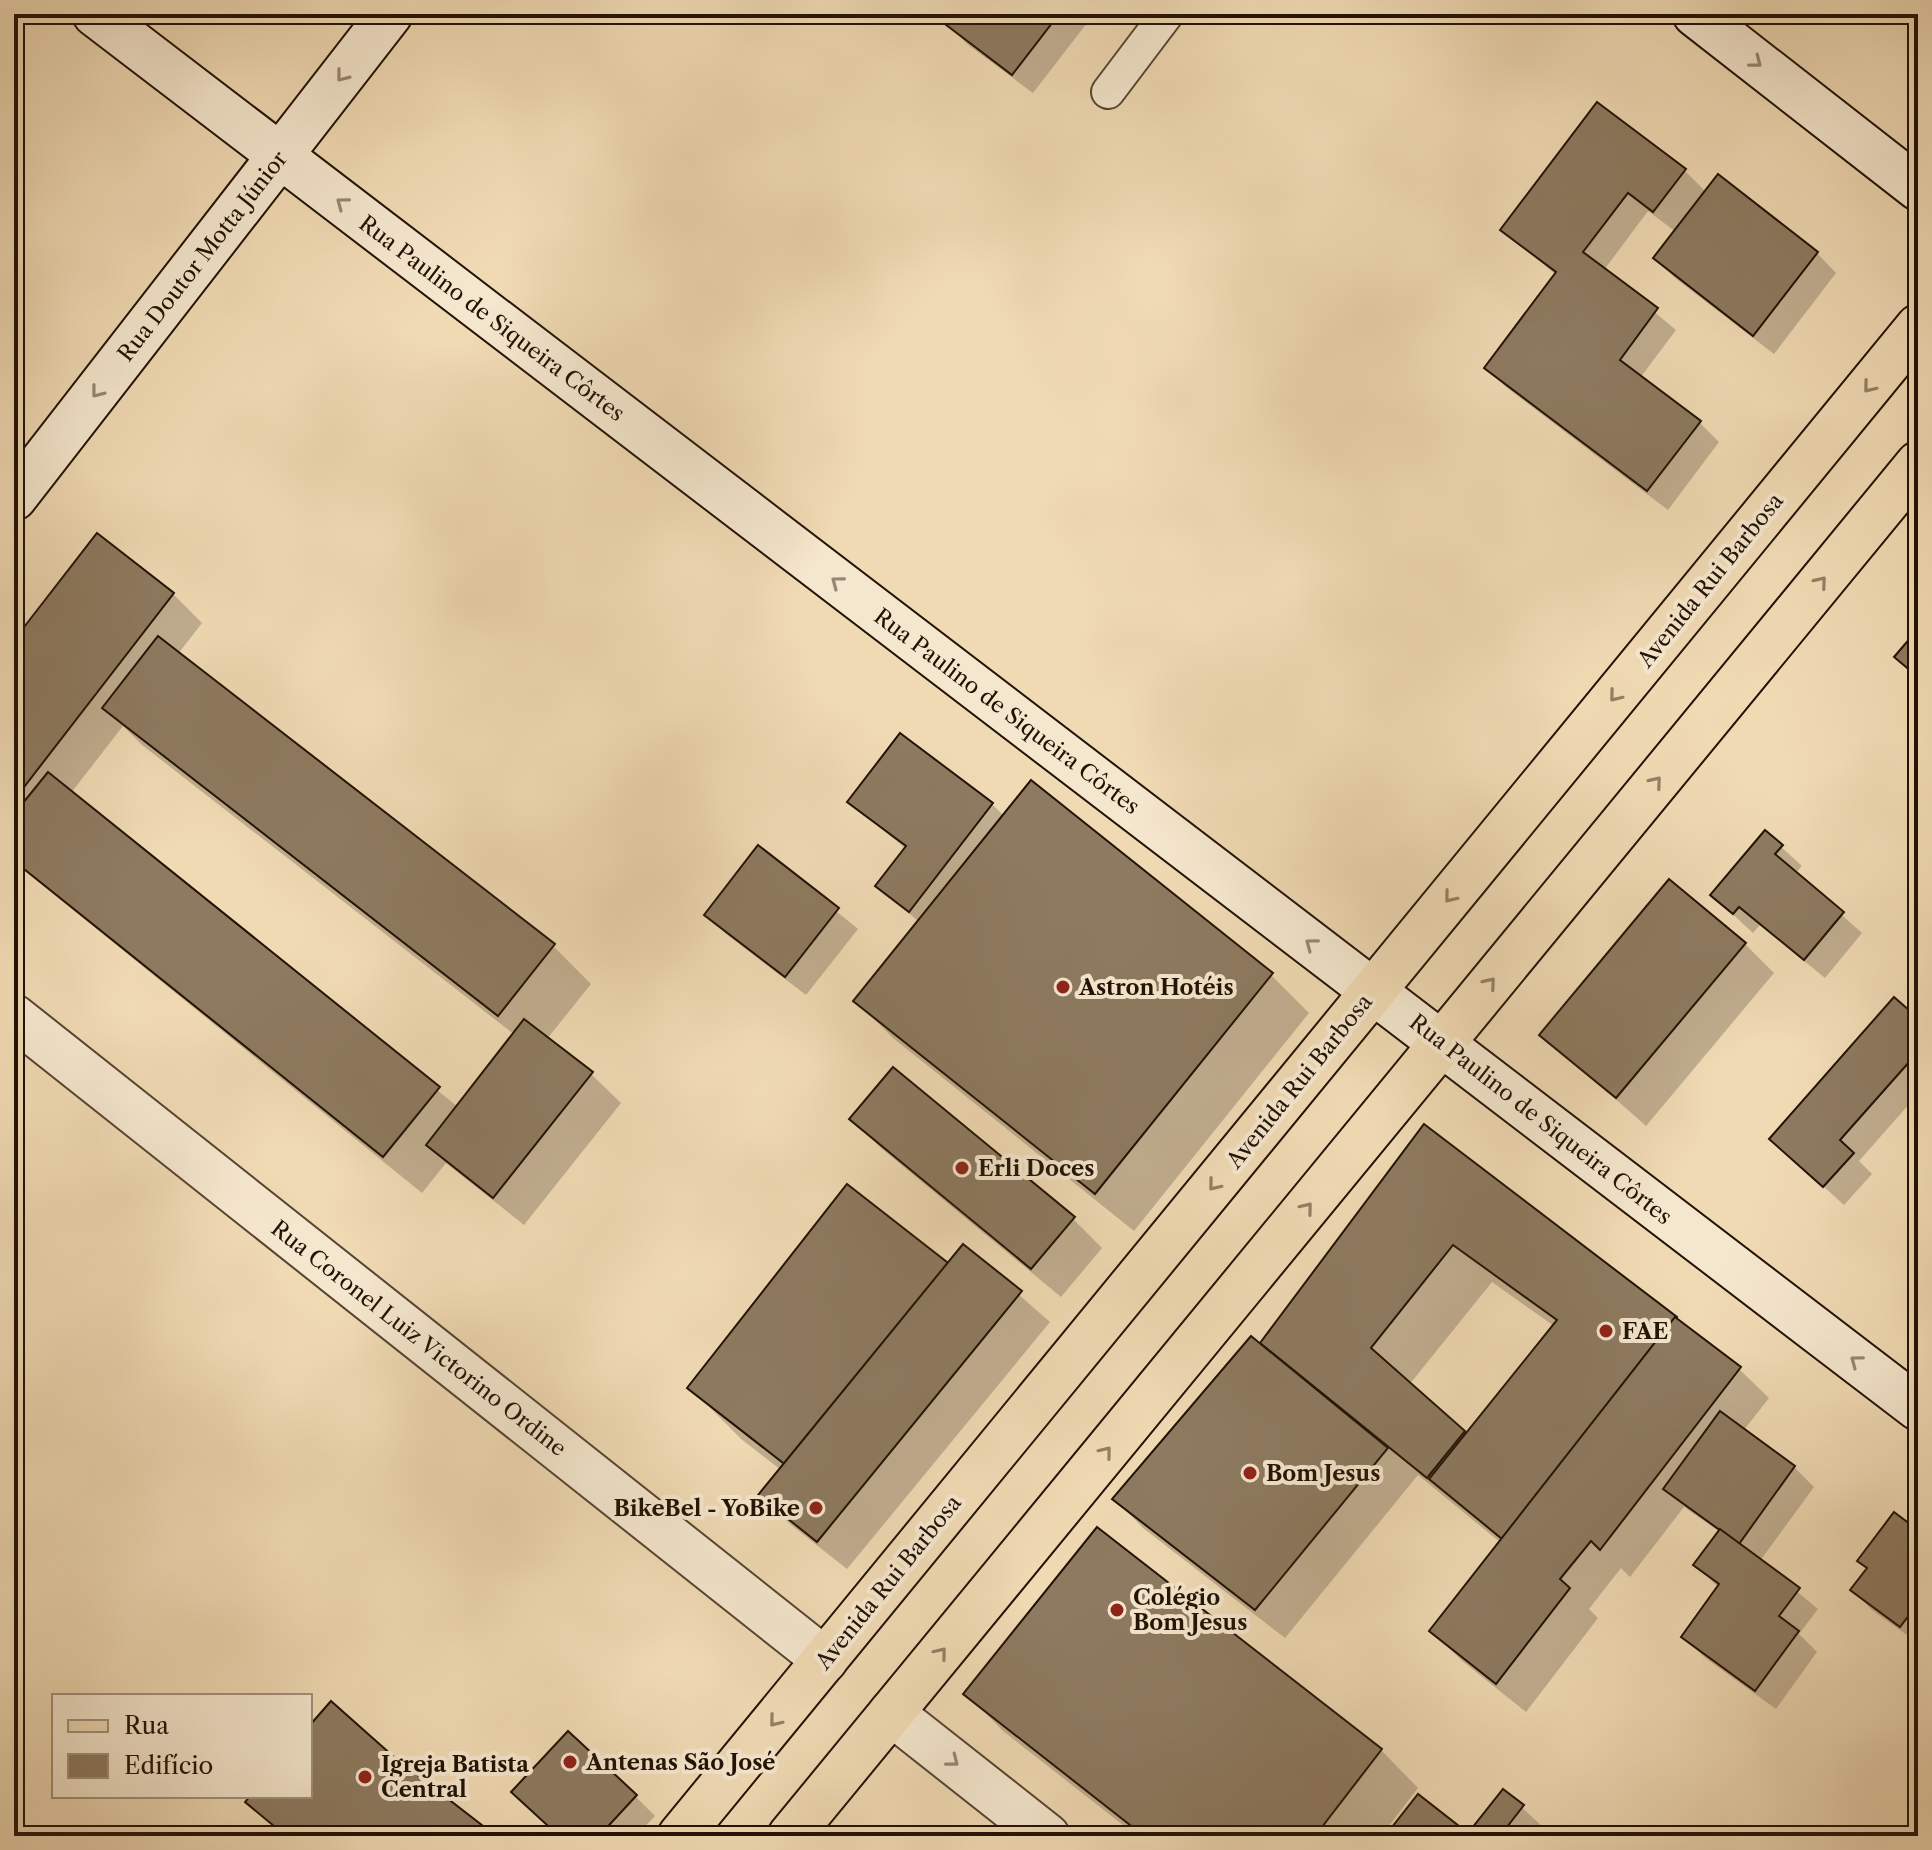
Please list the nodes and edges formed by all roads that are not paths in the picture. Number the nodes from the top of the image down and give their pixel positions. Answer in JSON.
{"nodes":[{"id":1,"x":95,"y":14,"type":"edge"},
{"id":2,"x":390,"y":14,"type":"edge"},
{"id":3,"x":1167,"y":14,"type":"edge"},
{"id":4,"x":1695,"y":14,"type":"edge"},
{"id":5,"x":1108,"y":92,"type":"dead end"},
{"id":6,"x":280,"y":155,"type":"junction"},
{"id":7,"x":1918,"y":188,"type":"edge"},
{"id":8,"x":1918,"y":327,"type":"edge"},
{"id":9,"x":1918,"y":464,"type":"edge"},
{"id":10,"x":14,"y":498,"type":"edge"},
{"id":11,"x":1373,"y":991,"type":"junction"},
{"id":12,"x":14,"y":1017,"type":"edge"},
{"id":13,"x":1441,"y":1043,"type":"junction"},
{"id":14,"x":1918,"y":1408,"type":"edge"},
{"id":15,"x":825,"y":1660,"type":"junction"},
{"id":16,"x":891,"y":1713,"type":"junction"},
{"id":17,"x":680,"y":1836,"type":"edge"},
{"id":18,"x":790,"y":1836,"type":"edge"},
{"id":19,"x":1047,"y":1836,"type":"edge"}],
"edges":[{"from":1,"to":6,"type":"street","name":"Rua Paulino de Siqueira Côrtes"},
{"from":2,"to":6,"type":"street","name":"Rua Doutor Motta Júnior","one_way":true},
{"from":3,"to":5,"type":"lane"},
{"from":4,"to":7,"type":"street","one_way":true},
{"from":6,"to":10,"type":"street","name":"Rua Doutor Motta Júnior","one_way":true},
{"from":11,"to":6,"type":"street","name":"Rua Paulino de Siqueira Côrtes","one_way":true},
{"from":8,"to":11,"type":"main road","name":"Avenida Rui Barbosa","one_way":true},
{"from":13,"to":9,"type":"main road","one_way":true},
{"from":11,"to":13,"type":"street","name":"Rua Paulino de Siqueira Côrtes"},
{"from":11,"to":15,"type":"main road","name":"Avenida Rui Barbosa","one_way":true},
{"from":12,"to":15,"type":"street","name":"Rua Coronel Luiz Victorino Ordine"},
{"from":14,"to":13,"type":"street","name":"Rua Paulino de Siqueira Côrtes","one_way":true},
{"from":16,"to":13,"type":"main road","one_way":true},
{"from":15,"to":17,"type":"main road","name":"Avenida Rui Barbosa","one_way":true},
{"from":16,"to":18,"type":"main road"},
{"from":16,"to":19,"type":"street","one_way":true}]}
